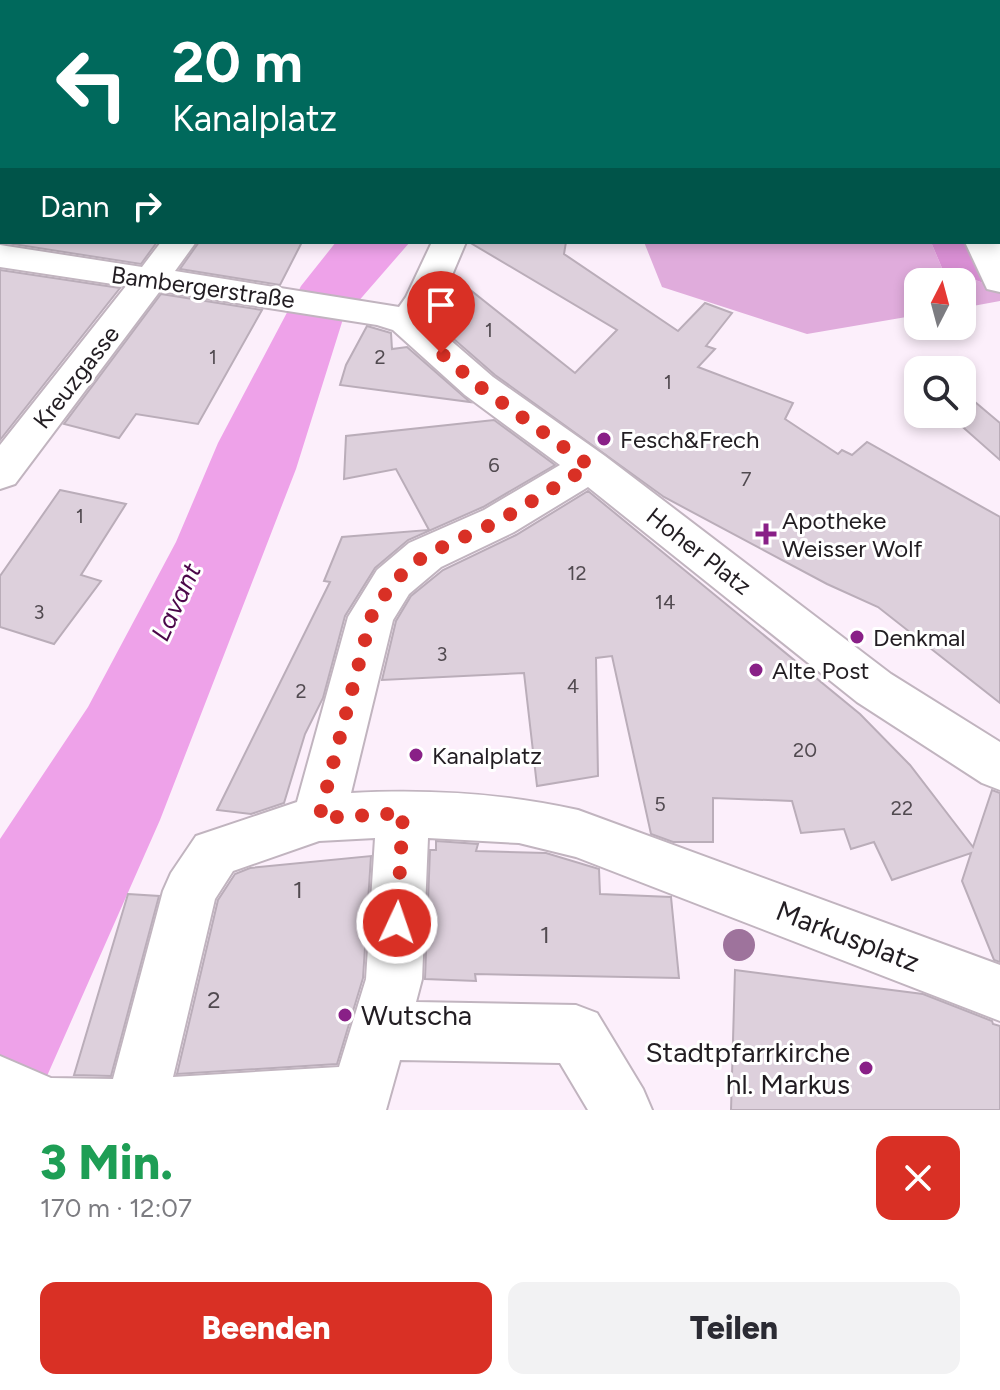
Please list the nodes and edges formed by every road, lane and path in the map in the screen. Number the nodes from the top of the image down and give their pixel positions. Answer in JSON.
{"nodes":[{"id":1,"x":178,"y":244,"type":"edge"},
{"id":2,"x":448,"y":244,"type":"edge"},
{"id":3,"x":983,"y":244,"type":"edge"},
{"id":4,"x":0,"y":256,"type":"edge"},
{"id":5,"x":153,"y":280,"type":"junction"},
{"id":6,"x":1000,"y":281,"type":"edge"},
{"id":7,"x":406,"y":322,"type":"junction"},
{"id":8,"x":590,"y":466,"type":"junction"},
{"id":9,"x":0,"y":474,"type":"edge"},
{"id":10,"x":1000,"y":768,"type":"edge"},
{"id":11,"x":403,"y":813,"type":"junction"},
{"id":12,"x":319,"y":818,"type":"junction"},
{"id":13,"x":1000,"y":993,"type":"edge"},
{"id":14,"x":379,"y":1030,"type":"junction"},
{"id":15,"x":34,"y":1100,"type":"edge"},
{"id":16,"x":357,"y":1103,"type":"edge"},
{"id":17,"x":121,"y":1110,"type":"edge"},
{"id":18,"x":137,"y":1110,"type":"edge"},
{"id":19,"x":622,"y":1110,"type":"edge"}],
"edges":[{"from":1,"to":5,"type":"street","name":"Kreuzgasse"},
{"from":2,"to":7,"type":"street"},
{"from":3,"to":6,"type":"street"},
{"from":4,"to":5,"type":"street","name":"Bambergerstraße"},
{"from":5,"to":7,"type":"street","name":"Bambergerstraße"},
{"from":5,"to":9,"type":"street","name":"Kreuzgasse"},
{"from":7,"to":8,"type":"street","name":"Hoher Platz"},
{"from":8,"to":10,"type":"street","name":"Hoher Platz"},
{"from":8,"to":12,"type":"street"},
{"from":11,"to":12,"type":"street"},
{"from":11,"to":13,"type":"street","name":"Markusplatz"},
{"from":11,"to":14,"type":"street"},
{"from":12,"to":18,"type":"street"},
{"from":14,"to":16,"type":"street"},
{"from":14,"to":19,"type":"street"},
{"from":15,"to":17,"type":"street"},
{"from":16,"to":18,"type":"street"}]}
